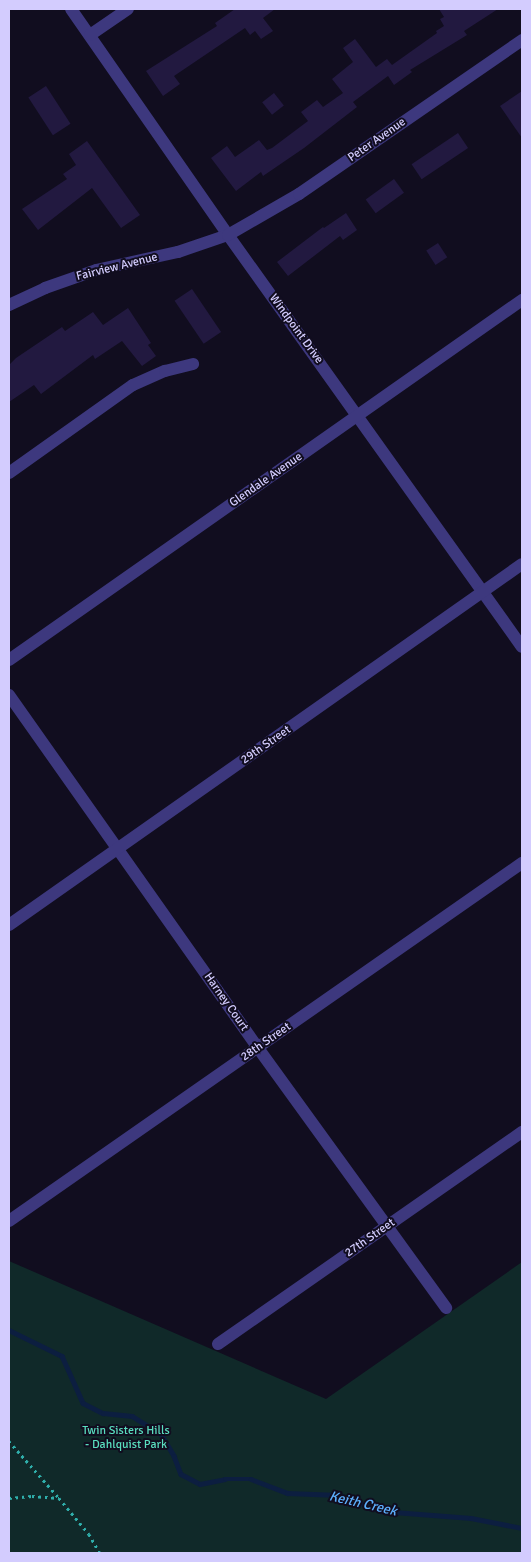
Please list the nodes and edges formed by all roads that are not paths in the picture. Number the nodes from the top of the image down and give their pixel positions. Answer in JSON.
{"nodes":[{"id":1,"x":72,"y":9,"type":"edge"},
{"id":2,"x":128,"y":9,"type":"edge"},
{"id":3,"x":90,"y":35,"type":"junction"},
{"id":4,"x":522,"y":40,"type":"edge"},
{"id":5,"x":228,"y":235,"type":"junction"},
{"id":6,"x":522,"y":300,"type":"edge"},
{"id":7,"x":9,"y":305,"type":"edge"},
{"id":8,"x":193,"y":364,"type":"dead end"},
{"id":9,"x":358,"y":416,"type":"junction"},
{"id":10,"x":9,"y":473,"type":"edge"},
{"id":11,"x":522,"y":564,"type":"edge"},
{"id":12,"x":482,"y":592,"type":"junction"},
{"id":13,"x":522,"y":647,"type":"edge"},
{"id":14,"x":9,"y":660,"type":"edge"},
{"id":15,"x":9,"y":695,"type":"edge"},
{"id":16,"x":118,"y":848,"type":"junction"},
{"id":17,"x":522,"y":863,"type":"edge"},
{"id":18,"x":9,"y":925,"type":"edge"},
{"id":19,"x":258,"y":1048,"type":"junction"},
{"id":20,"x":522,"y":1132,"type":"edge"},
{"id":21,"x":9,"y":1221,"type":"edge"},
{"id":22,"x":388,"y":1226,"type":"junction"},
{"id":23,"x":446,"y":1308,"type":"dead end"},
{"id":24,"x":218,"y":1344,"type":"dead end"}],
"edges":[{"from":1,"to":3,"type":"street","name":"Windpoint Drive"},
{"from":2,"to":3,"type":"street"},
{"from":3,"to":5,"type":"street","name":"Windpoint Drive"},
{"from":4,"to":5,"type":"street","name":"Peter Avenue"},
{"from":5,"to":7,"type":"street","name":"Fairview Avenue"},
{"from":5,"to":9,"type":"street","name":"Windpoint Drive"},
{"from":6,"to":9,"type":"street","name":"Glendale Avenue"},
{"from":8,"to":10,"type":"street"},
{"from":9,"to":12,"type":"street","name":"Windpoint Drive"},
{"from":9,"to":14,"type":"street","name":"Glendale Avenue"},
{"from":11,"to":12,"type":"street","name":"29th Street"},
{"from":12,"to":13,"type":"street","name":"Windpoint Drive"},
{"from":12,"to":16,"type":"street","name":"29th Street"},
{"from":15,"to":16,"type":"street","name":"Harney Court"},
{"from":16,"to":18,"type":"street","name":"29th Street"},
{"from":16,"to":19,"type":"street","name":"Harney Court"},
{"from":17,"to":19,"type":"street","name":"28th Street"},
{"from":19,"to":21,"type":"street","name":"28th Street"},
{"from":19,"to":22,"type":"street","name":"Harney Court"},
{"from":20,"to":22,"type":"street","name":"27th Street"},
{"from":22,"to":23,"type":"street","name":"Harney Court"},
{"from":22,"to":24,"type":"street","name":"27th Street"}]}
